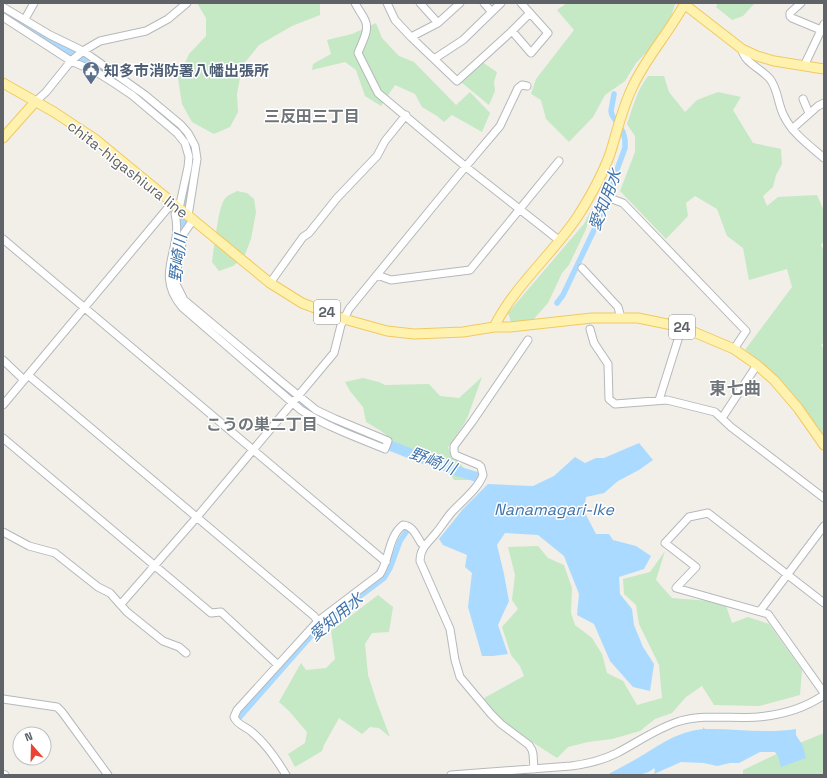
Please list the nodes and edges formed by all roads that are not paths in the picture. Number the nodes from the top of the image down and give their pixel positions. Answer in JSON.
{"nodes":[{"id":1,"x":34,"y":3,"type":"edge"},
{"id":2,"x":187,"y":3,"type":"edge"},
{"id":3,"x":355,"y":3,"type":"edge"},
{"id":4,"x":388,"y":3,"type":"edge"},
{"id":5,"x":420,"y":3,"type":"edge"},
{"id":6,"x":460,"y":3,"type":"edge"},
{"id":7,"x":484,"y":3,"type":"edge"},
{"id":8,"x":501,"y":3,"type":"edge"},
{"id":9,"x":521,"y":3,"type":"edge"},
{"id":10,"x":684,"y":3,"type":"edge"},
{"id":11,"x":801,"y":3,"type":"edge"},
{"id":12,"x":3,"y":6,"type":"edge"},
{"id":13,"x":491,"y":11,"type":"junction"},
{"id":14,"x":530,"y":13,"type":"junction"},
{"id":15,"x":3,"y":17,"type":"edge"},
{"id":16,"x":25,"y":19,"type":"junction"},
{"id":17,"x":438,"y":23,"type":"junction"},
{"id":18,"x":823,"y":27,"type":"edge"},
{"id":19,"x":512,"y":31,"type":"junction"},
{"id":20,"x":411,"y":38,"type":"junction"},
{"id":21,"x":742,"y":48,"type":"junction"},
{"id":22,"x":77,"y":56,"type":"junction"},
{"id":23,"x":434,"y":59,"type":"junction"},
{"id":24,"x":804,"y":66,"type":"junction"},
{"id":25,"x":824,"y":69,"type":"edge"},
{"id":26,"x":3,"y":83,"type":"edge"},
{"id":27,"x":527,"y":86,"type":"dead end"},
{"id":28,"x":803,"y":99,"type":"dead end"},
{"id":29,"x":35,"y":102,"type":"junction"},
{"id":30,"x":824,"y":103,"type":"edge"},
{"id":31,"x":810,"y":113,"type":"junction"},
{"id":32,"x":406,"y":115,"type":"junction"},
{"id":33,"x":792,"y":129,"type":"junction"},
{"id":34,"x":3,"y":138,"type":"edge"},
{"id":35,"x":824,"y":158,"type":"edge"},
{"id":36,"x":559,"y":161,"type":"dead end"},
{"id":37,"x":466,"y":167,"type":"junction"},
{"id":38,"x":612,"y":199,"type":"dead end"},
{"id":39,"x":520,"y":209,"type":"junction"},
{"id":40,"x":183,"y":212,"type":"junction"},
{"id":41,"x":3,"y":238,"type":"edge"},
{"id":42,"x":560,"y":241,"type":"junction"},
{"id":43,"x":582,"y":268,"type":"dead end"},
{"id":44,"x":377,"y":275,"type":"junction"},
{"id":45,"x":270,"y":283,"type":"junction"},
{"id":46,"x":85,"y":308,"type":"junction"},
{"id":47,"x":621,"y":318,"type":"junction"},
{"id":48,"x":344,"y":319,"type":"junction"},
{"id":49,"x":494,"y":327,"type":"junction"},
{"id":50,"x":682,"y":327,"type":"junction"},
{"id":51,"x":590,"y":329,"type":"dead end"},
{"id":52,"x":528,"y":340,"type":"dead end"},
{"id":53,"x":734,"y":349,"type":"junction"},
{"id":54,"x":3,"y":360,"type":"edge"},
{"id":55,"x":757,"y":365,"type":"junction"},
{"id":56,"x":26,"y":377,"type":"junction"},
{"id":57,"x":295,"y":399,"type":"junction"},
{"id":58,"x":659,"y":400,"type":"junction"},
{"id":59,"x":3,"y":404,"type":"edge"},
{"id":60,"x":722,"y":418,"type":"junction"},
{"id":61,"x":3,"y":438,"type":"edge"},
{"id":62,"x":824,"y":445,"type":"edge"},
{"id":63,"x":252,"y":450,"type":"junction"},
{"id":64,"x":824,"y":498,"type":"edge"},
{"id":65,"x":197,"y":517,"type":"junction"},
{"id":66,"x":824,"y":526,"type":"edge"},
{"id":67,"x":3,"y":532,"type":"edge"},
{"id":68,"x":421,"y":543,"type":"dead end"},
{"id":69,"x":386,"y":562,"type":"junction"},
{"id":70,"x":154,"y":566,"type":"junction"},
{"id":71,"x":787,"y":575,"type":"junction"},
{"id":72,"x":824,"y":603,"type":"edge"},
{"id":73,"x":121,"y":604,"type":"junction"},
{"id":74,"x":760,"y":611,"type":"junction"},
{"id":75,"x":318,"y":621,"type":"junction"},
{"id":76,"x":186,"y":654,"type":"dead end"},
{"id":77,"x":278,"y":665,"type":"junction"},
{"id":78,"x":824,"y":694,"type":"edge"},
{"id":79,"x":3,"y":699,"type":"edge"},
{"id":80,"x":534,"y":769,"type":"junction"},
{"id":81,"x":108,"y":775,"type":"edge"},
{"id":82,"x":286,"y":775,"type":"edge"},
{"id":83,"x":451,"y":775,"type":"edge"}],
"edges":[{"from":1,"to":16,"type":"street"},
{"from":2,"to":22,"type":"street"},
{"from":3,"to":32,"type":"street"},
{"from":4,"to":20,"type":"street"},
{"from":5,"to":17,"type":"street"},
{"from":6,"to":17,"type":"street"},
{"from":7,"to":13,"type":"street"},
{"from":8,"to":13,"type":"street"},
{"from":9,"to":14,"type":"street"},
{"from":10,"to":21,"type":"main road"},
{"from":10,"to":42,"type":"main road"},
{"from":11,"to":18,"type":"street"},
{"from":12,"to":16,"type":"street"},
{"from":13,"to":23,"type":"street"},
{"from":14,"to":19,"type":"street"},
{"from":14,"to":19,"type":"street"},
{"from":15,"to":22,"type":"street"},
{"from":16,"to":22,"type":"street"},
{"from":17,"to":20,"type":"street"},
{"from":18,"to":24,"type":"street"},
{"from":19,"to":23,"type":"street"},
{"from":20,"to":23,"type":"street"},
{"from":21,"to":24,"type":"main road"},
{"from":21,"to":33,"type":"street"},
{"from":22,"to":29,"type":"street"},
{"from":22,"to":40,"type":"street"},
{"from":22,"to":40,"type":"street"},
{"from":24,"to":25,"type":"main road"},
{"from":26,"to":29,"type":"main road","name":"chita-higashiura line","number":"24"},
{"from":27,"to":37,"type":"street"},
{"from":28,"to":31,"type":"street"},
{"from":29,"to":34,"type":"main road"},
{"from":29,"to":40,"type":"main road","name":"chita-higashiura line","number":"24"},
{"from":30,"to":31,"type":"street"},
{"from":31,"to":33,"type":"street"},
{"from":32,"to":37,"type":"street"},
{"from":32,"to":45,"type":"street"},
{"from":33,"to":35,"type":"street"},
{"from":36,"to":39,"type":"street"},
{"from":37,"to":39,"type":"street"},
{"from":37,"to":44,"type":"street"},
{"from":38,"to":53,"type":"street"},
{"from":39,"to":42,"type":"street"},
{"from":39,"to":44,"type":"street"},
{"from":40,"to":45,"type":"main road","name":"chita-higashiura line","number":"24"},
{"from":40,"to":46,"type":"street"},
{"from":40,"to":57,"type":"street"},
{"from":40,"to":57,"type":"street"},
{"from":41,"to":46,"type":"street"},
{"from":42,"to":49,"type":"main road"},
{"from":43,"to":47,"type":"street"},
{"from":44,"to":48,"type":"street"},
{"from":45,"to":48,"type":"main road","name":"chita-higashiura line","number":"24"},
{"from":46,"to":56,"type":"street"},
{"from":46,"to":63,"type":"street"},
{"from":47,"to":49,"type":"main road","name":"chita-higashiura line","number":"24"},
{"from":47,"to":50,"type":"main road","name":"chita-higashiura line","number":"24"},
{"from":48,"to":49,"type":"main road","name":"chita-higashiura line","number":"24"},
{"from":48,"to":57,"type":"street"},
{"from":50,"to":53,"type":"main road","name":"chita-higashiura line","number":"24"},
{"from":50,"to":58,"type":"street"},
{"from":51,"to":58,"type":"street"},
{"from":52,"to":80,"type":"street"},
{"from":53,"to":55,"type":"main road","name":"chita-higashiura line","number":"24"},
{"from":54,"to":56,"type":"street"},
{"from":55,"to":60,"type":"street"},
{"from":55,"to":62,"type":"main road","name":"chita-higashiura line","number":"24"},
{"from":56,"to":59,"type":"street"},
{"from":56,"to":65,"type":"street"},
{"from":57,"to":57,"type":"street"},
{"from":57,"to":63,"type":"street"},
{"from":58,"to":60,"type":"street"},
{"from":60,"to":64,"type":"street"},
{"from":61,"to":70,"type":"street"},
{"from":63,"to":65,"type":"street"},
{"from":63,"to":69,"type":"street"},
{"from":65,"to":70,"type":"street"},
{"from":65,"to":75,"type":"street"},
{"from":66,"to":71,"type":"street"},
{"from":67,"to":73,"type":"street"},
{"from":68,"to":69,"type":"street"},
{"from":69,"to":75,"type":"street"},
{"from":70,"to":73,"type":"street"},
{"from":70,"to":77,"type":"street"},
{"from":71,"to":72,"type":"street"},
{"from":71,"to":74,"type":"street"},
{"from":71,"to":74,"type":"street"},
{"from":73,"to":76,"type":"street"},
{"from":74,"to":78,"type":"street"},
{"from":75,"to":77,"type":"street"},
{"from":77,"to":82,"type":"street"},
{"from":78,"to":80,"type":"street"},
{"from":79,"to":81,"type":"street"},
{"from":80,"to":83,"type":"street"}]}
